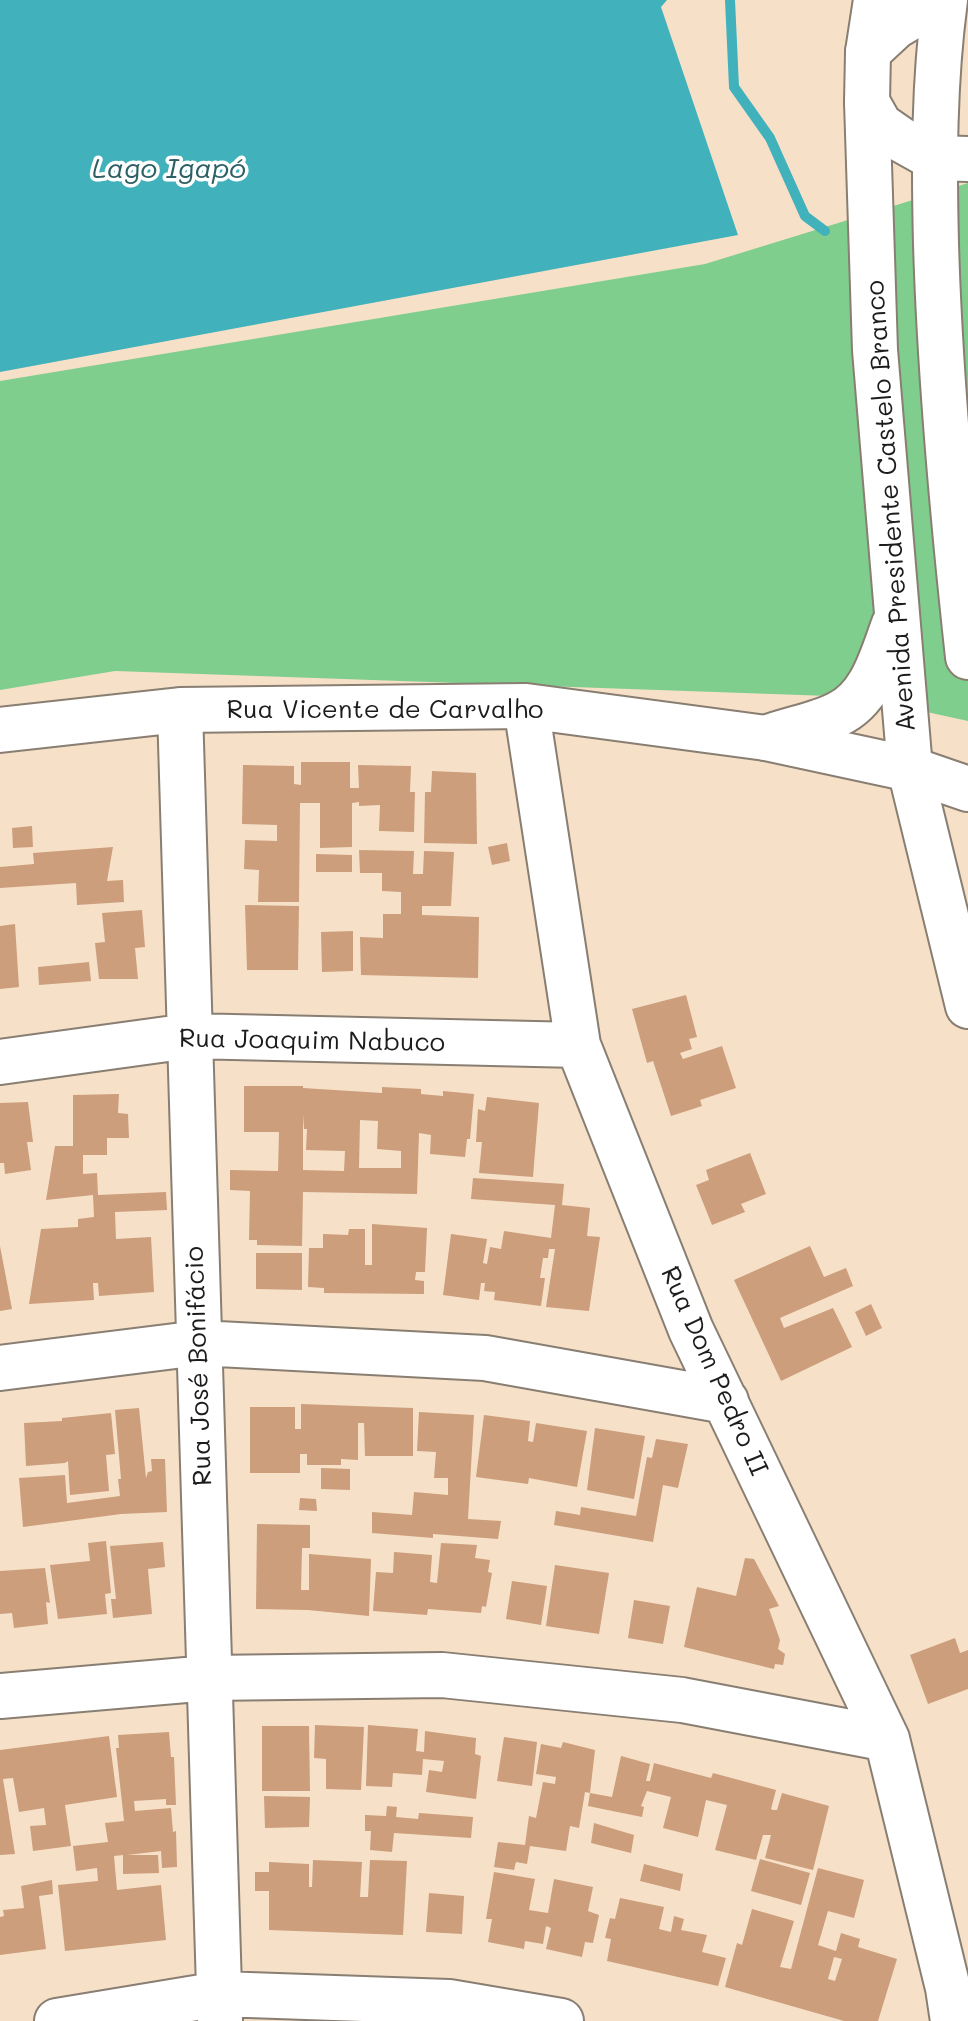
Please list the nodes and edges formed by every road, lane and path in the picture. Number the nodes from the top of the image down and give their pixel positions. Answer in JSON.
{"nodes":[{"id":1,"x":876,"y":0,"type":"edge"},
{"id":2,"x":942,"y":0,"type":"edge"},
{"id":3,"x":868,"y":52,"type":"junction"},
{"id":4,"x":867,"y":102,"type":"junction"},
{"id":5,"x":951,"y":158,"type":"edge"},
{"id":6,"x":968,"y":198,"type":"edge"},
{"id":7,"x":938,"y":322,"type":"junction"},
{"id":8,"x":898,"y":614,"type":"junction"},
{"id":9,"x":968,"y":657,"type":"edge"},
{"id":10,"x":526,"y":706,"type":"junction"},
{"id":11,"x":180,"y":710,"type":"junction"},
{"id":12,"x":0,"y":730,"type":"edge"},
{"id":13,"x":766,"y":738,"type":"junction"},
{"id":14,"x":910,"y":769,"type":"junction"},
{"id":15,"x":968,"y":789,"type":"edge"},
{"id":16,"x":968,"y":1006,"type":"edge"},
{"id":17,"x":189,"y":1036,"type":"junction"},
{"id":18,"x":578,"y":1045,"type":"junction"},
{"id":19,"x":0,"y":1062,"type":"edge"},
{"id":20,"x":199,"y":1343,"type":"junction"},
{"id":21,"x":0,"y":1368,"type":"edge"},
{"id":22,"x":726,"y":1401,"type":"junction"},
{"id":23,"x":209,"y":1678,"type":"junction"},
{"id":24,"x":0,"y":1696,"type":"edge"},
{"id":25,"x":887,"y":1739,"type":"junction"},
{"id":26,"x":956,"y":1998,"type":"edge"},
{"id":27,"x":220,"y":2008,"type":"edge"},
{"id":28,"x":57,"y":2021,"type":"edge"},
{"id":29,"x":561,"y":2021,"type":"edge"}],
"edges":[{"from":1,"to":3,"type":"street","name":"Avenida Presidente Castelo Branco"},
{"from":2,"to":3,"type":"street"},
{"from":2,"to":5,"type":"street"},
{"from":3,"to":4,"type":"street","name":"Avenida Presidente Castelo Branco"},
{"from":4,"to":5,"type":"street"},
{"from":4,"to":8,"type":"street","name":"Avenida Presidente Castelo Branco"},
{"from":5,"to":7,"type":"street"},
{"from":6,"to":7,"type":"street"},
{"from":7,"to":9,"type":"street"},
{"from":8,"to":13,"type":"street"},
{"from":8,"to":14,"type":"street","name":"Avenida Presidente Castelo Branco"},
{"from":10,"to":11,"type":"street","name":"Rua Vicente de Carvalho"},
{"from":10,"to":13,"type":"street","name":"Rua Vicente de Carvalho"},
{"from":10,"to":18,"type":"street","name":"Rua Dom Pedro II"},
{"from":11,"to":12,"type":"street","name":"Rua Vicente de Carvalho"},
{"from":11,"to":17,"type":"street","name":"Rua José Bonifácio"},
{"from":13,"to":14,"type":"street","name":"Rua Vicente de Carvalho"},
{"from":14,"to":15,"type":"street","name":"Rua Vicente de Carvalho"},
{"from":14,"to":16,"type":"street","name":"Avenida Presidente Castelo Branco"},
{"from":17,"to":18,"type":"street","name":"Rua Joaquim Nabuco"},
{"from":17,"to":19,"type":"street","name":"Rua Joaquim Nabuco"},
{"from":17,"to":20,"type":"street","name":"Rua José Bonifácio"},
{"from":18,"to":22,"type":"street","name":"Rua Dom Pedro II"},
{"from":20,"to":21,"type":"street"},
{"from":20,"to":22,"type":"street"},
{"from":20,"to":23,"type":"street","name":"Rua José Bonifácio"},
{"from":22,"to":25,"type":"street","name":"Rua Dom Pedro II"},
{"from":23,"to":24,"type":"street"},
{"from":23,"to":25,"type":"street"},
{"from":23,"to":27,"type":"street","name":"Rua José Bonifácio"},
{"from":25,"to":26,"type":"street","name":"Rua Dom Pedro II"},
{"from":27,"to":28,"type":"street"},
{"from":27,"to":29,"type":"street"}]}
